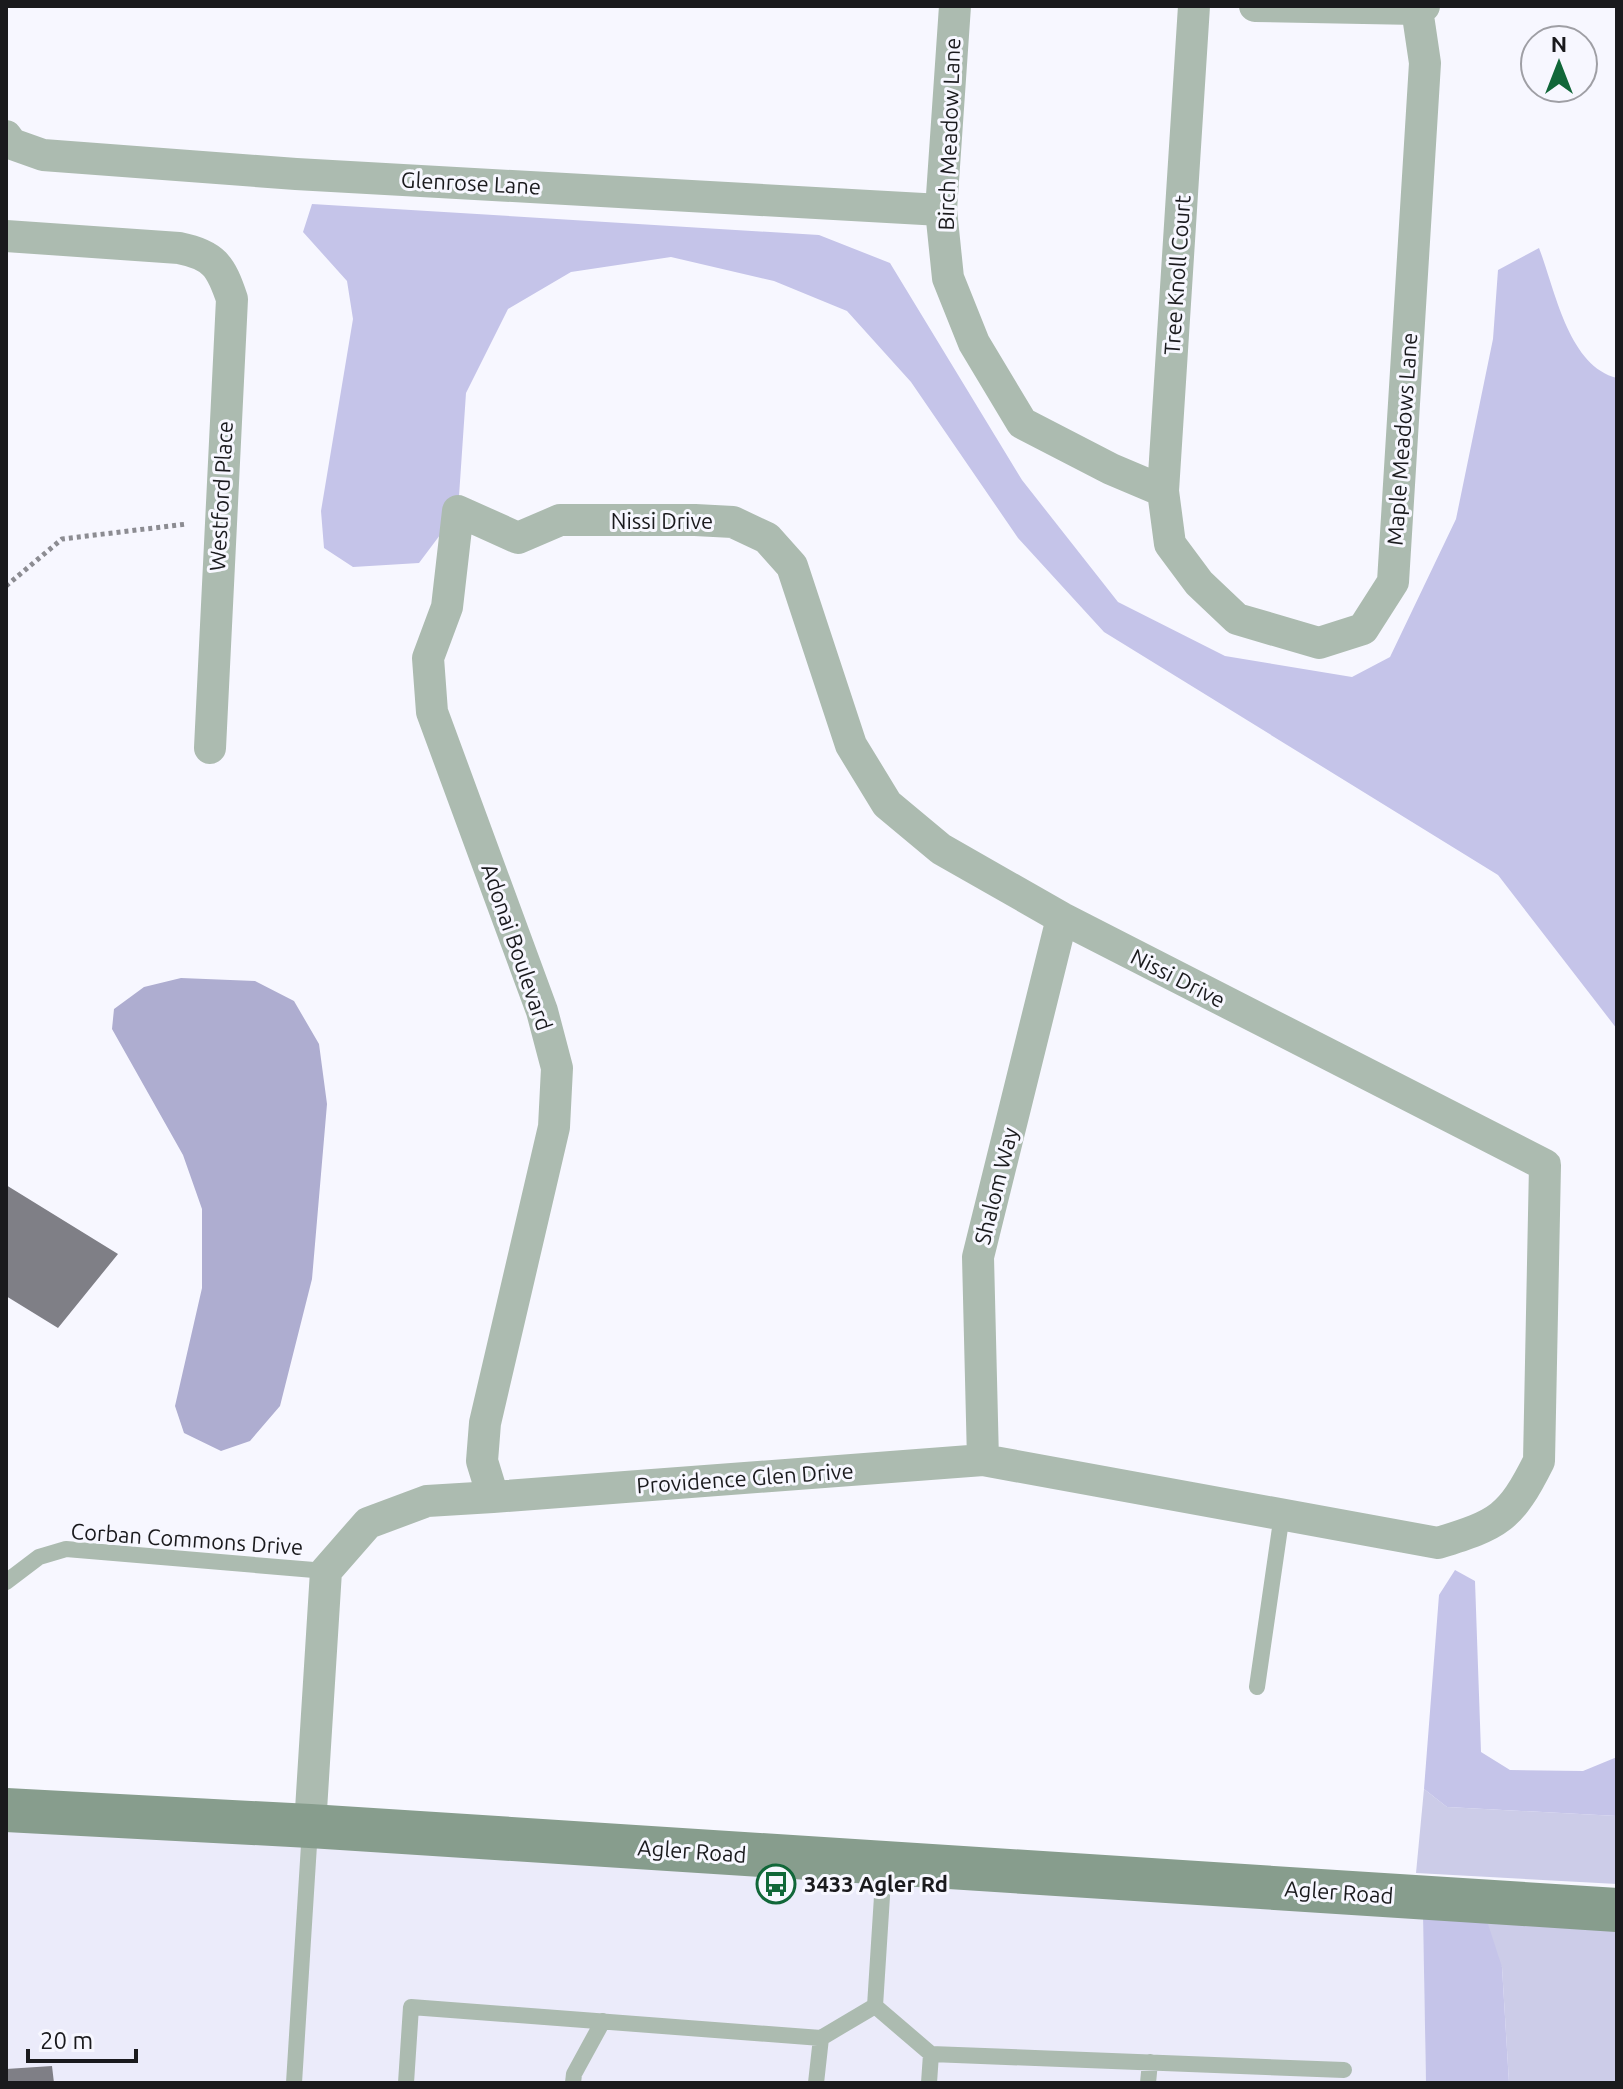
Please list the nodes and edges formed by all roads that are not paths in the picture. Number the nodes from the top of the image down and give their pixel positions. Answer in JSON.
{"nodes":[{"id":1,"x":955,"y":6,"type":"edge"},
{"id":2,"x":1194,"y":6,"type":"edge"},
{"id":3,"x":1255,"y":6,"type":"edge"},
{"id":4,"x":1421,"y":8,"type":"edge"},
{"id":5,"x":6,"y":136,"type":"edge"},
{"id":6,"x":941,"y":210,"type":"junction"},
{"id":7,"x":6,"y":236,"type":"edge"},
{"id":8,"x":1163,"y":491,"type":"junction"},
{"id":9,"x":560,"y":520,"type":"joint"},
{"id":10,"x":1170,"y":544,"type":"joint"},
{"id":11,"x":210,"y":748,"type":"dead end"},
{"id":12,"x":1062,"y":918,"type":"junction"},
{"id":13,"x":983,"y":1460,"type":"junction"},
{"id":14,"x":493,"y":1497,"type":"junction"},
{"id":15,"x":1282,"y":1514,"type":"junction"},
{"id":16,"x":1438,"y":1543,"type":"joint"},
{"id":17,"x":326,"y":1571,"type":"junction"},
{"id":18,"x":6,"y":1582,"type":"edge"},
{"id":19,"x":1257,"y":1687,"type":"dead end"},
{"id":20,"x":6,"y":1810,"type":"edge"},
{"id":21,"x":310,"y":1826,"type":"junction"},
{"id":22,"x":884,"y":1863,"type":"junction"},
{"id":23,"x":1617,"y":1910,"type":"edge"},
{"id":24,"x":875,"y":2006,"type":"junction"},
{"id":25,"x":603,"y":2021,"type":"junction"},
{"id":26,"x":821,"y":2038,"type":"junction"},
{"id":27,"x":931,"y":2054,"type":"junction"},
{"id":28,"x":1150,"y":2062,"type":"junction"},
{"id":29,"x":1344,"y":2070,"type":"dead end"},
{"id":30,"x":294,"y":2083,"type":"edge"},
{"id":31,"x":406,"y":2083,"type":"edge"},
{"id":32,"x":573,"y":2083,"type":"edge"},
{"id":33,"x":816,"y":2083,"type":"edge"},
{"id":34,"x":929,"y":2083,"type":"edge"},
{"id":35,"x":1148,"y":2083,"type":"edge"}],
"edges":[{"from":1,"to":6,"type":"street","name":"Birch Meadow Lane"},
{"from":2,"to":8,"type":"street","name":"Tree Knoll Court"},
{"from":3,"to":4,"type":"street"},
{"from":4,"to":10,"type":"street","name":"Maple Meadows Lane"},
{"from":5,"to":6,"type":"street","name":"Glenrose Lane"},
{"from":6,"to":8,"type":"street","name":"Birch Meadow Lane"},
{"from":7,"to":11,"type":"street","name":"Westford Place"},
{"from":8,"to":10,"type":"street","name":"Tree Knoll Court"},
{"from":9,"to":12,"type":"street","name":"Nissi Drive"},
{"from":9,"to":14,"type":"street","name":"Adonai Boulevard"},
{"from":12,"to":13,"type":"street","name":"Shalom Way"},
{"from":12,"to":16,"type":"street","name":"Nissi Drive"},
{"from":13,"to":14,"type":"street","name":"Providence Glen Drive"},
{"from":13,"to":15,"type":"street","name":"Providence Glen Drive"},
{"from":14,"to":17,"type":"street","name":"Providence Glen Drive"},
{"from":15,"to":16,"type":"street","name":"Providence Glen Drive"},
{"from":15,"to":19,"type":"lane"},
{"from":17,"to":18,"type":"lane","name":"Corban Commons Drive"},
{"from":17,"to":21,"type":"street"},
{"from":20,"to":21,"type":"main road","name":"Agler Road"},
{"from":21,"to":22,"type":"main road","name":"Agler Road"},
{"from":21,"to":30,"type":"lane"},
{"from":22,"to":23,"type":"main road","name":"Agler Road"},
{"from":22,"to":24,"type":"lane"},
{"from":24,"to":26,"type":"lane"},
{"from":24,"to":27,"type":"lane"},
{"from":25,"to":26,"type":"lane"},
{"from":25,"to":31,"type":"lane"},
{"from":25,"to":32,"type":"lane"},
{"from":26,"to":33,"type":"lane"},
{"from":27,"to":28,"type":"lane"},
{"from":27,"to":34,"type":"lane"},
{"from":28,"to":29,"type":"lane"},
{"from":28,"to":35,"type":"lane"}]}
